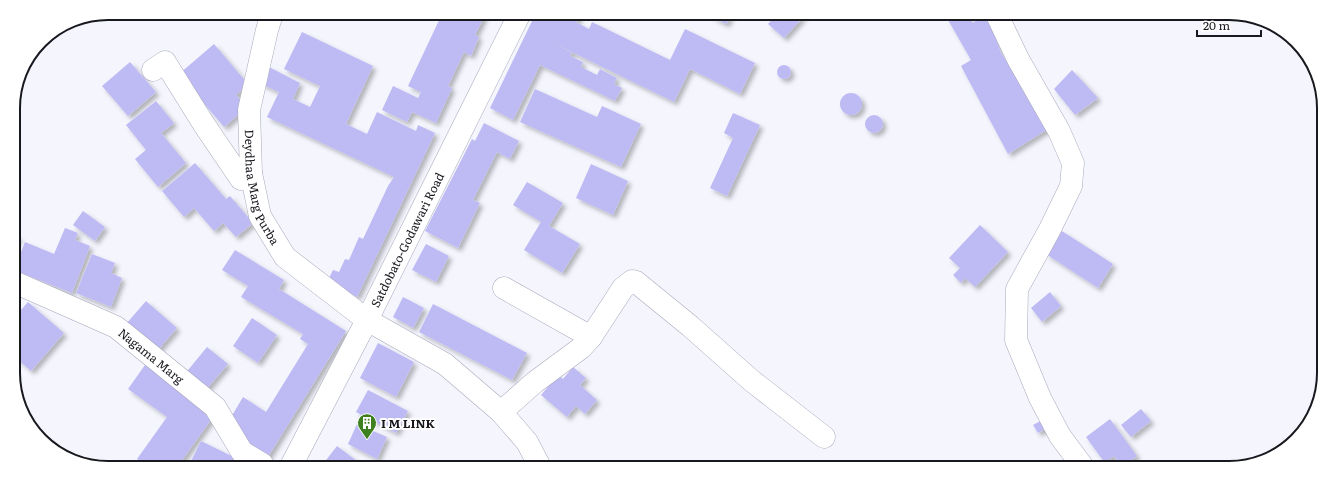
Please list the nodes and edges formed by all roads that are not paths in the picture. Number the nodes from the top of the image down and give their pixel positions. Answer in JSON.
{"nodes":[{"id":1,"x":270,"y":20,"type":"edge"},
{"id":2,"x":517,"y":20,"type":"edge"},
{"id":3,"x":999,"y":20,"type":"edge"},
{"id":4,"x":153,"y":70,"type":"dead end"},
{"id":5,"x":251,"y":173,"type":"junction"},
{"id":6,"x":20,"y":285,"type":"edge"},
{"id":7,"x":504,"y":288,"type":"dead end"},
{"id":8,"x":367,"y":320,"type":"junction"},
{"id":9,"x":592,"y":337,"type":"junction"},
{"id":10,"x":501,"y":412,"type":"junction"},
{"id":11,"x":824,"y":437,"type":"dead end"},
{"id":12,"x":257,"y":461,"type":"edge"},
{"id":13,"x":294,"y":461,"type":"edge"},
{"id":14,"x":537,"y":461,"type":"edge"},
{"id":15,"x":1079,"y":461,"type":"edge"}],
"edges":[{"from":1,"to":5,"type":"street","name":"Deydhaa Marg Purba"},
{"from":2,"to":8,"type":"street","name":"Satdobato-Godawari Road"},
{"from":3,"to":15,"type":"street"},
{"from":4,"to":5,"type":"street"},
{"from":5,"to":8,"type":"street","name":"Deydhaa Marg Purba"},
{"from":6,"to":12,"type":"street","name":"Nagama Marg"},
{"from":7,"to":9,"type":"street"},
{"from":8,"to":10,"type":"street","name":"Deydhaa Marg Purba"},
{"from":8,"to":13,"type":"street","name":"Satdobato-Godawari Road"},
{"from":9,"to":10,"type":"street"},
{"from":9,"to":11,"type":"street"},
{"from":10,"to":14,"type":"street","name":"Deydhaa Marg Purba"}]}
